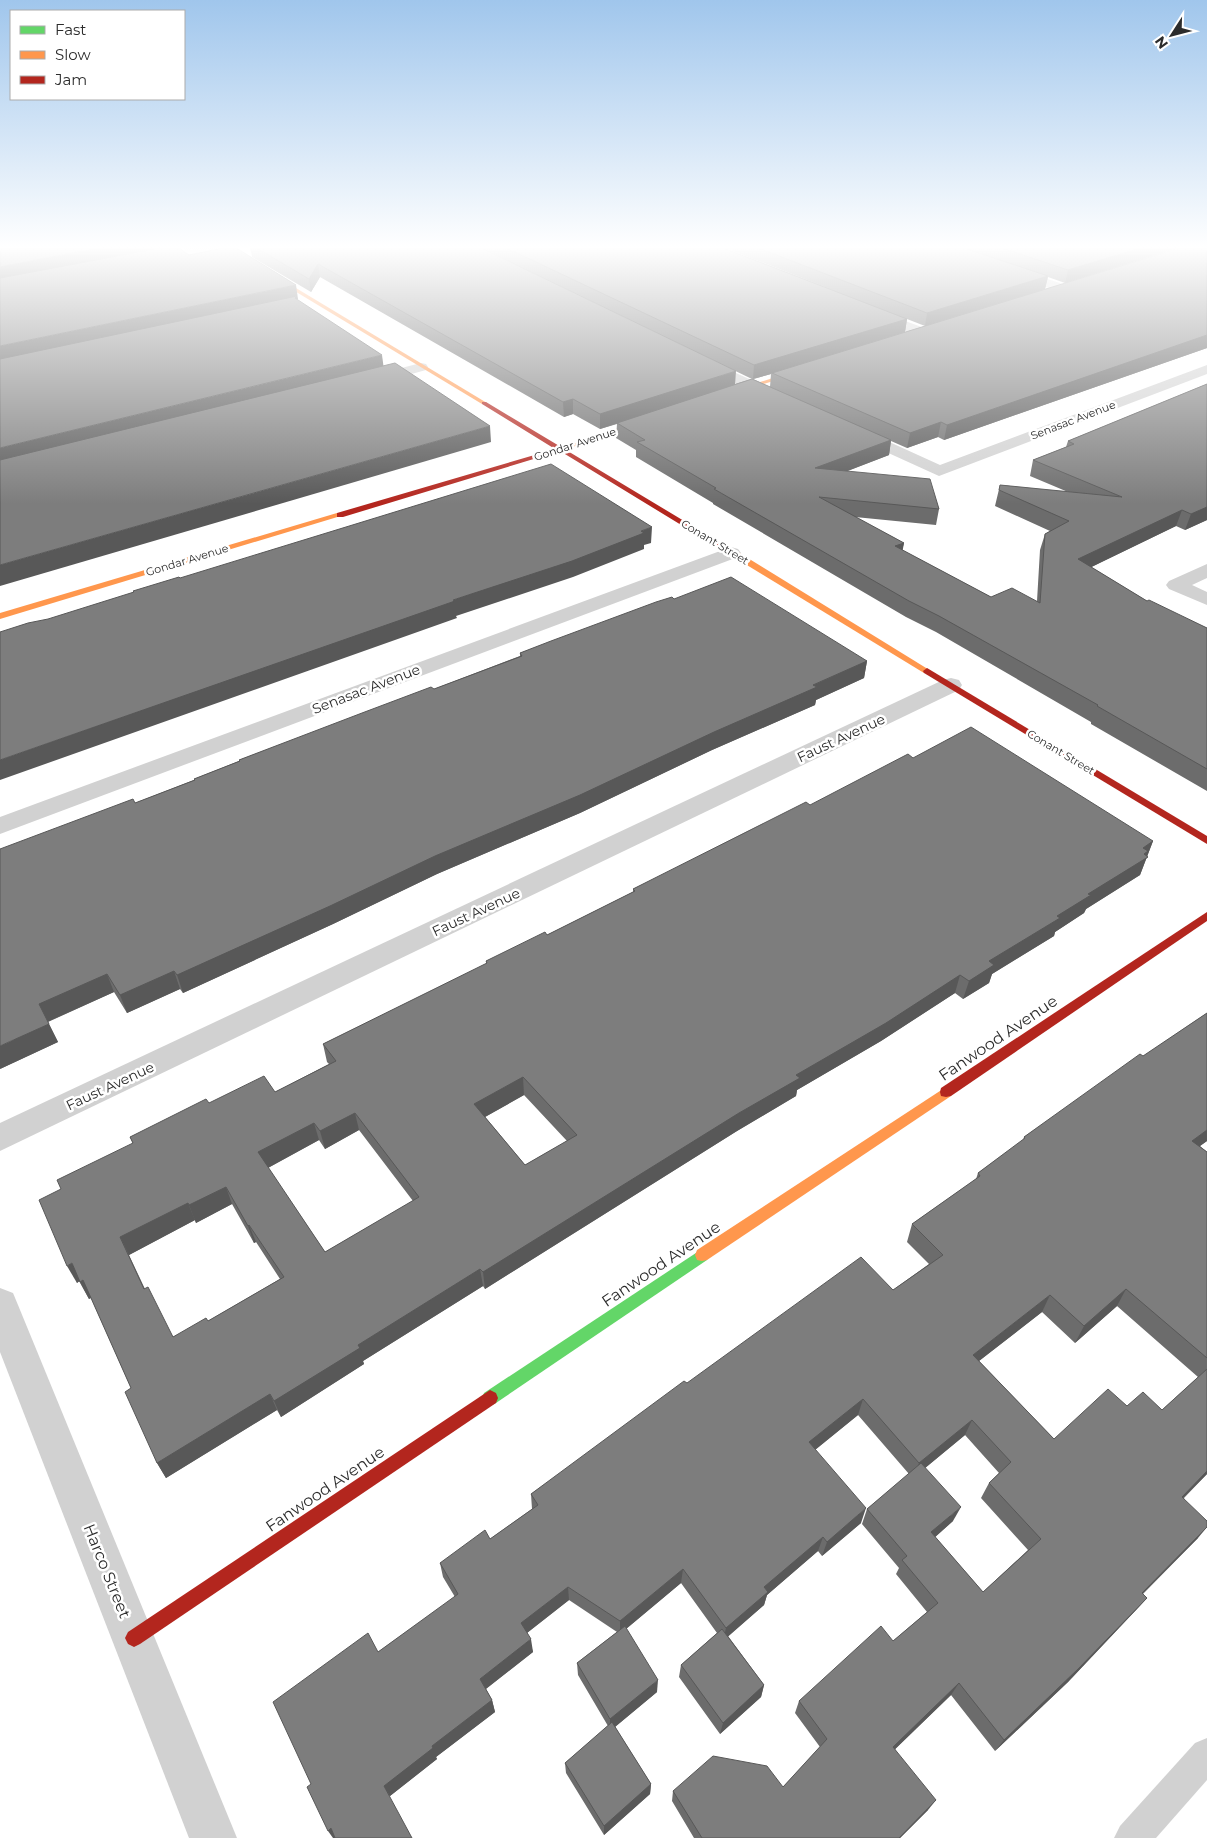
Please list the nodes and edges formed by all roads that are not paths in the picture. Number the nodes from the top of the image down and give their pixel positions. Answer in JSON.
{"nodes":[{"id":1,"x":362,"y":332,"type":"edge"},
{"id":2,"x":929,"y":332,"type":"edge"},
{"id":3,"x":906,"y":339,"type":"edge"},
{"id":4,"x":690,"y":356,"type":"edge"},
{"id":5,"x":815,"y":366,"type":"edge"},
{"id":6,"x":421,"y":367,"type":"junction"},
{"id":7,"x":1207,"y":369,"type":"edge"},
{"id":8,"x":360,"y":382,"type":"edge"},
{"id":9,"x":752,"y":386,"type":"junction"},
{"id":10,"x":714,"y":398,"type":"edge"},
{"id":11,"x":787,"y":402,"type":"edge"},
{"id":12,"x":666,"y":414,"type":"edge"},
{"id":13,"x":841,"y":426,"type":"edge"},
{"id":14,"x":562,"y":449,"type":"junction"},
{"id":15,"x":731,"y":552,"type":"junction"},
{"id":16,"x":1207,"y":570,"type":"edge"},
{"id":17,"x":1207,"y":600,"type":"edge"},
{"id":18,"x":0,"y":616,"type":"edge"},
{"id":19,"x":951,"y":685,"type":"junction"},
{"id":20,"x":0,"y":826,"type":"edge"},
{"id":21,"x":1207,"y":841,"type":"edge"},
{"id":22,"x":1207,"y":916,"type":"edge"},
{"id":23,"x":0,"y":1138,"type":"edge"},
{"id":24,"x":0,"y":1305,"type":"edge"},
{"id":25,"x":134,"y":1638,"type":"junction"},
{"id":26,"x":1207,"y":1755,"type":"edge"},
{"id":27,"x":213,"y":1838,"type":"edge"},
{"id":28,"x":1132,"y":1838,"type":"edge"}],
"edges":[{"from":1,"to":6,"type":"street","name":"Conant Street"},
{"from":2,"to":3,"type":"street"},
{"from":4,"to":9,"type":"street"},
{"from":5,"to":9,"type":"street"},
{"from":6,"to":8,"type":"street"},
{"from":6,"to":14,"type":"street","name":"Conant Street"},
{"from":7,"to":13,"type":"street","name":"Senasac Avenue"},
{"from":9,"to":10,"type":"street"},
{"from":9,"to":11,"type":"street"},
{"from":12,"to":14,"type":"street","name":"Gondar Avenue"},
{"from":14,"to":15,"type":"street","name":"Conant Street"},
{"from":14,"to":18,"type":"street","name":"Gondar Avenue"},
{"from":15,"to":19,"type":"street","name":"Conant Street"},
{"from":15,"to":20,"type":"street","name":"Senasac Avenue"},
{"from":16,"to":17,"type":"street"},
{"from":19,"to":21,"type":"street","name":"Conant Street"},
{"from":19,"to":23,"type":"street","name":"Faust Avenue"},
{"from":22,"to":25,"type":"street","name":"Fanwood Avenue"},
{"from":24,"to":25,"type":"street","name":"Harco Street"},
{"from":25,"to":27,"type":"street","name":"Harco Street"},
{"from":26,"to":28,"type":"lane"}]}
